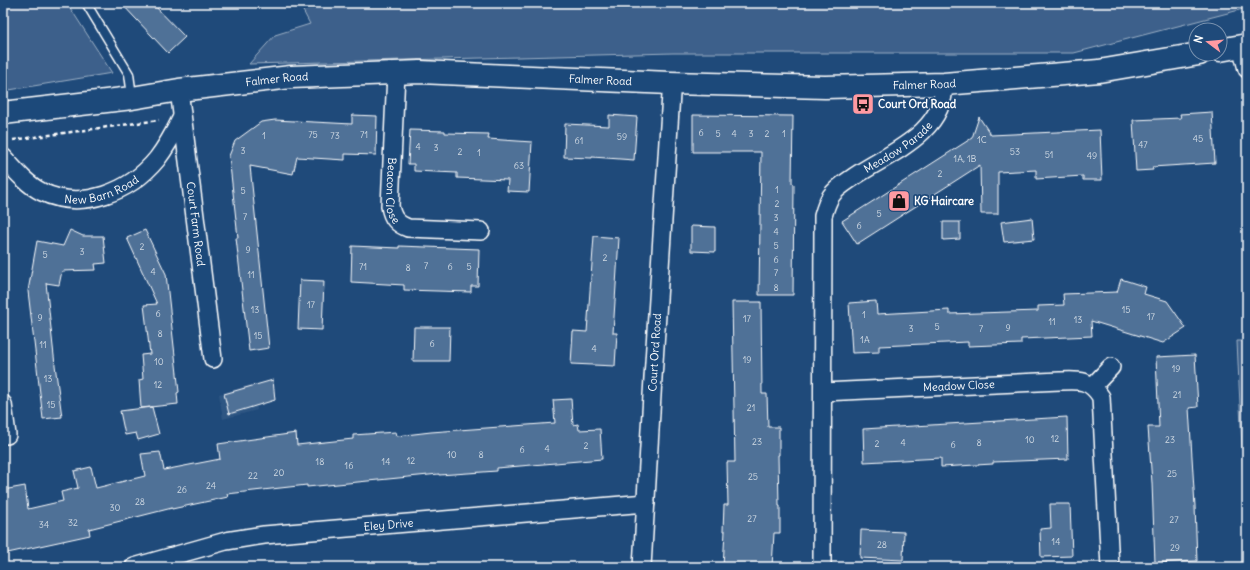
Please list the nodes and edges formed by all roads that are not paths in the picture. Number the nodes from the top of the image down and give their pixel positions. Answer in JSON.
{"nodes":[{"id":1,"x":86,"y":3,"type":"edge"},
{"id":2,"x":1236,"y":47,"type":"edge"},
{"id":3,"x":1188,"y":56,"type":"edge"},
{"id":4,"x":1247,"y":69,"type":"edge"},
{"id":5,"x":396,"y":73,"type":"junction"},
{"id":6,"x":670,"y":83,"type":"junction"},
{"id":7,"x":944,"y":84,"type":"junction"},
{"id":8,"x":179,"y":90,"type":"junction"},
{"id":9,"x":132,"y":98,"type":"junction"},
{"id":10,"x":3,"y":113,"type":"edge"},
{"id":11,"x":182,"y":117,"type":"junction"},
{"id":12,"x":3,"y":157,"type":"edge"},
{"id":13,"x":481,"y":231,"type":"dead end"},
{"id":14,"x":213,"y":359,"type":"dead end"},
{"id":15,"x":1111,"y":367,"type":"dead end"},
{"id":16,"x":1092,"y":386,"type":"junction"},
{"id":17,"x":823,"y":392,"type":"junction"},
{"id":18,"x":3,"y":404,"type":"edge"},
{"id":19,"x":7,"y":435,"type":"dead end"},
{"id":20,"x":646,"y":503,"type":"junction"},
{"id":21,"x":134,"y":567,"type":"edge"},
{"id":22,"x":642,"y":567,"type":"edge"},
{"id":23,"x":822,"y":567,"type":"edge"},
{"id":24,"x":1110,"y":567,"type":"edge"}],
"edges":[{"from":1,"to":9,"type":"lane"},
{"from":2,"to":4,"type":"street"},
{"from":3,"to":7,"type":"main road","name":"Falmer Road"},
{"from":5,"to":6,"type":"main road","name":"Falmer Road"},
{"from":5,"to":8,"type":"main road","name":"Falmer Road"},
{"from":5,"to":13,"type":"street","name":"Beacon Close"},
{"from":6,"to":7,"type":"main road","name":"Falmer Road"},
{"from":6,"to":20,"type":"street","name":"Court Ord Road"},
{"from":7,"to":17,"type":"street","name":"Meadow Parade"},
{"from":8,"to":9,"type":"main road","name":"Falmer Road"},
{"from":8,"to":11,"type":"street","name":"Court Farm Road"},
{"from":9,"to":10,"type":"main road","name":"Falmer Road"},
{"from":11,"to":12,"type":"street","name":"New Barn Road"},
{"from":11,"to":14,"type":"street","name":"Court Farm Road"},
{"from":15,"to":16,"type":"street"},
{"from":16,"to":17,"type":"street","name":"Meadow Close"},
{"from":16,"to":24,"type":"street"},
{"from":17,"to":23,"type":"street"},
{"from":18,"to":19,"type":"street"},
{"from":20,"to":21,"type":"street","name":"Eley Drive"},
{"from":20,"to":22,"type":"street","name":"Court Ord Road"}]}
